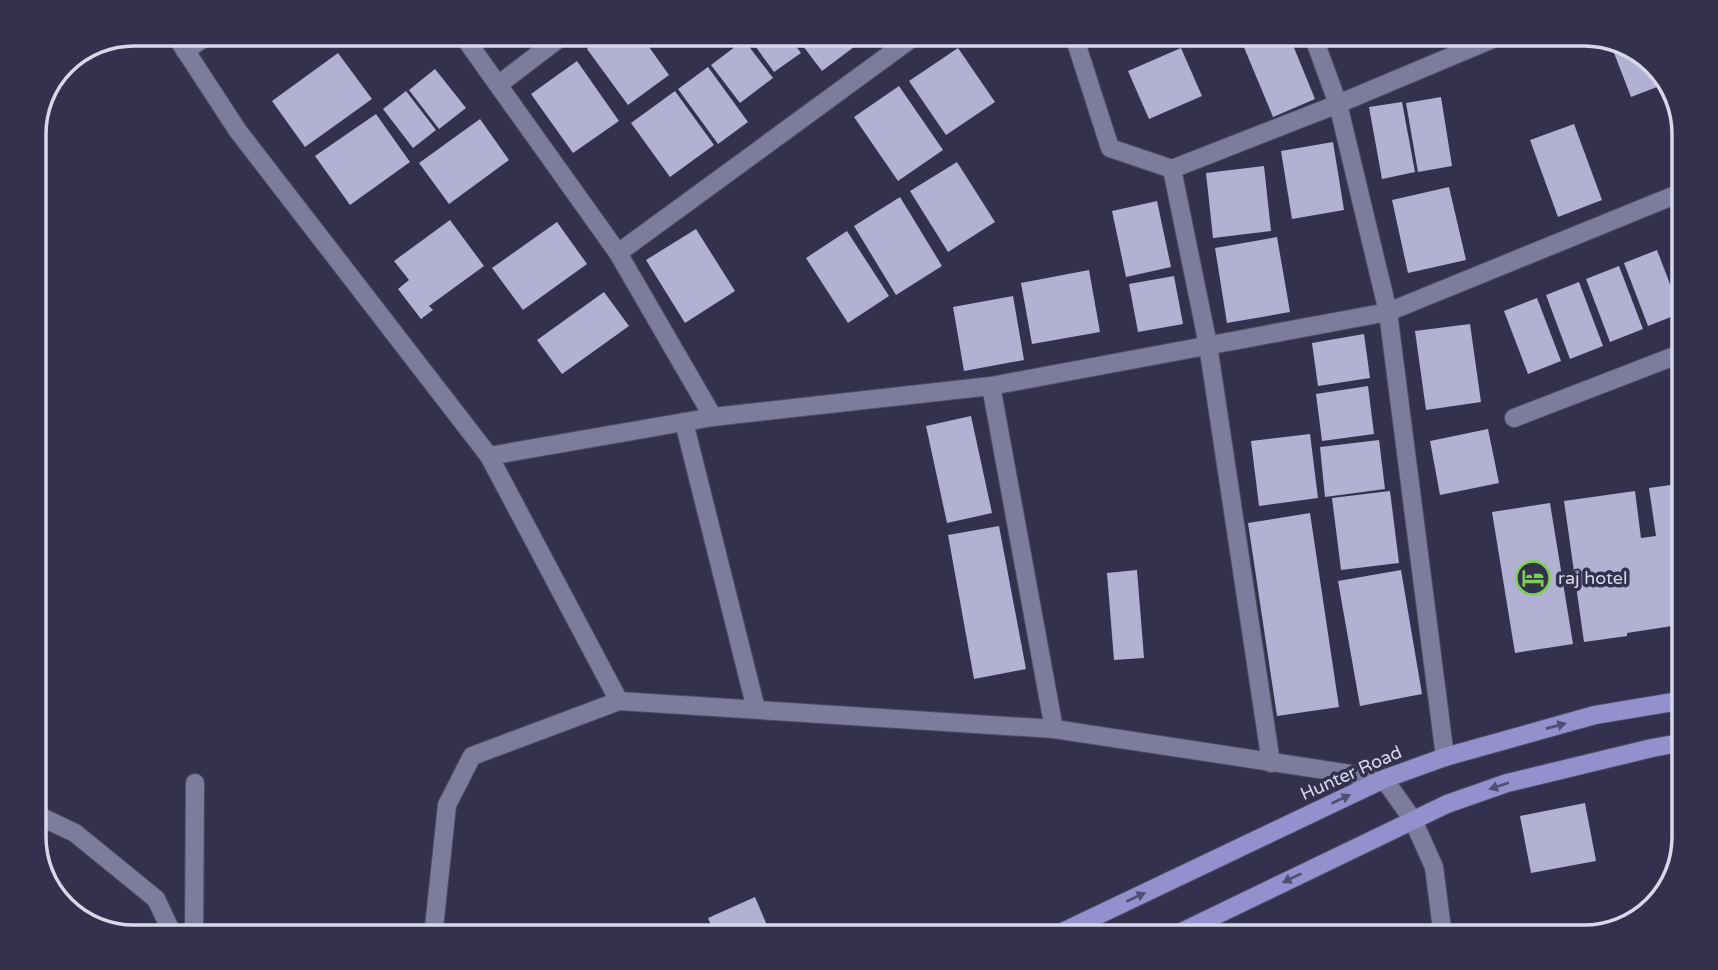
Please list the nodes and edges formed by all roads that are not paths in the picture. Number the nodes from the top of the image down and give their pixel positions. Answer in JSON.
{"nodes":[{"id":1,"x":181,"y":45,"type":"edge"},
{"id":2,"x":194,"y":45,"type":"edge"},
{"id":3,"x":470,"y":45,"type":"edge"},
{"id":4,"x":550,"y":45,"type":"edge"},
{"id":5,"x":903,"y":45,"type":"edge"},
{"id":6,"x":1077,"y":45,"type":"edge"},
{"id":7,"x":1316,"y":45,"type":"edge"},
{"id":8,"x":1478,"y":45,"type":"edge"},
{"id":9,"x":185,"y":51,"type":"junction"},
{"id":10,"x":498,"y":85,"type":"junction"},
{"id":11,"x":1338,"y":104,"type":"junction"},
{"id":12,"x":1172,"y":169,"type":"junction"},
{"id":13,"x":1672,"y":196,"type":"edge"},
{"id":14,"x":618,"y":253,"type":"junction"},
{"id":15,"x":1388,"y":312,"type":"junction"},
{"id":16,"x":1208,"y":345,"type":"junction"},
{"id":17,"x":1672,"y":357,"type":"edge"},
{"id":18,"x":991,"y":386,"type":"junction"},
{"id":19,"x":713,"y":417,"type":"junction"},
{"id":20,"x":1514,"y":418,"type":"dead end"},
{"id":21,"x":684,"y":422,"type":"junction"},
{"id":22,"x":489,"y":456,"type":"junction"},
{"id":23,"x":619,"y":701,"type":"junction"},
{"id":24,"x":1672,"y":702,"type":"edge"},
{"id":25,"x":756,"y":709,"type":"junction"},
{"id":26,"x":1054,"y":729,"type":"junction"},
{"id":27,"x":1672,"y":744,"type":"edge"},
{"id":28,"x":1445,"y":757,"type":"junction"},
{"id":29,"x":1271,"y":763,"type":"junction"},
{"id":30,"x":1384,"y":779,"type":"junction"},
{"id":31,"x":195,"y":783,"type":"dead end"},
{"id":32,"x":46,"y":819,"type":"edge"},
{"id":33,"x":1413,"y":820,"type":"junction"},
{"id":34,"x":168,"y":925,"type":"edge"},
{"id":35,"x":194,"y":925,"type":"edge"},
{"id":36,"x":434,"y":925,"type":"edge"},
{"id":37,"x":1077,"y":925,"type":"edge"},
{"id":38,"x":1196,"y":925,"type":"edge"},
{"id":39,"x":1441,"y":925,"type":"edge"}],
"edges":[{"from":1,"to":9,"type":"street"},
{"from":2,"to":9,"type":"street"},
{"from":3,"to":10,"type":"street"},
{"from":4,"to":10,"type":"street"},
{"from":5,"to":14,"type":"street"},
{"from":6,"to":12,"type":"street"},
{"from":7,"to":11,"type":"street"},
{"from":8,"to":11,"type":"street"},
{"from":9,"to":22,"type":"street"},
{"from":10,"to":14,"type":"street"},
{"from":11,"to":12,"type":"street"},
{"from":11,"to":15,"type":"street"},
{"from":12,"to":16,"type":"street"},
{"from":13,"to":15,"type":"street"},
{"from":14,"to":19,"type":"street"},
{"from":15,"to":16,"type":"street"},
{"from":15,"to":28,"type":"street"},
{"from":16,"to":18,"type":"street"},
{"from":16,"to":29,"type":"street"},
{"from":17,"to":20,"type":"street"},
{"from":18,"to":19,"type":"street"},
{"from":18,"to":26,"type":"street"},
{"from":19,"to":21,"type":"street"},
{"from":21,"to":22,"type":"street"},
{"from":21,"to":25,"type":"street"},
{"from":22,"to":23,"type":"street"},
{"from":23,"to":25,"type":"street"},
{"from":23,"to":36,"type":"street"},
{"from":28,"to":24,"type":"main road","name":"Hunter Road","one_way":true},
{"from":25,"to":26,"type":"street"},
{"from":26,"to":29,"type":"street"},
{"from":27,"to":33,"type":"main road","one_way":true},
{"from":28,"to":30,"type":"main road","name":"Hunter Road"},
{"from":29,"to":30,"type":"street"},
{"from":30,"to":33,"type":"street"},
{"from":37,"to":30,"type":"main road","name":"Hunter Road","one_way":true},
{"from":31,"to":35,"type":"street"},
{"from":32,"to":34,"type":"street"},
{"from":33,"to":38,"type":"main road","one_way":true},
{"from":33,"to":39,"type":"street"}]}
